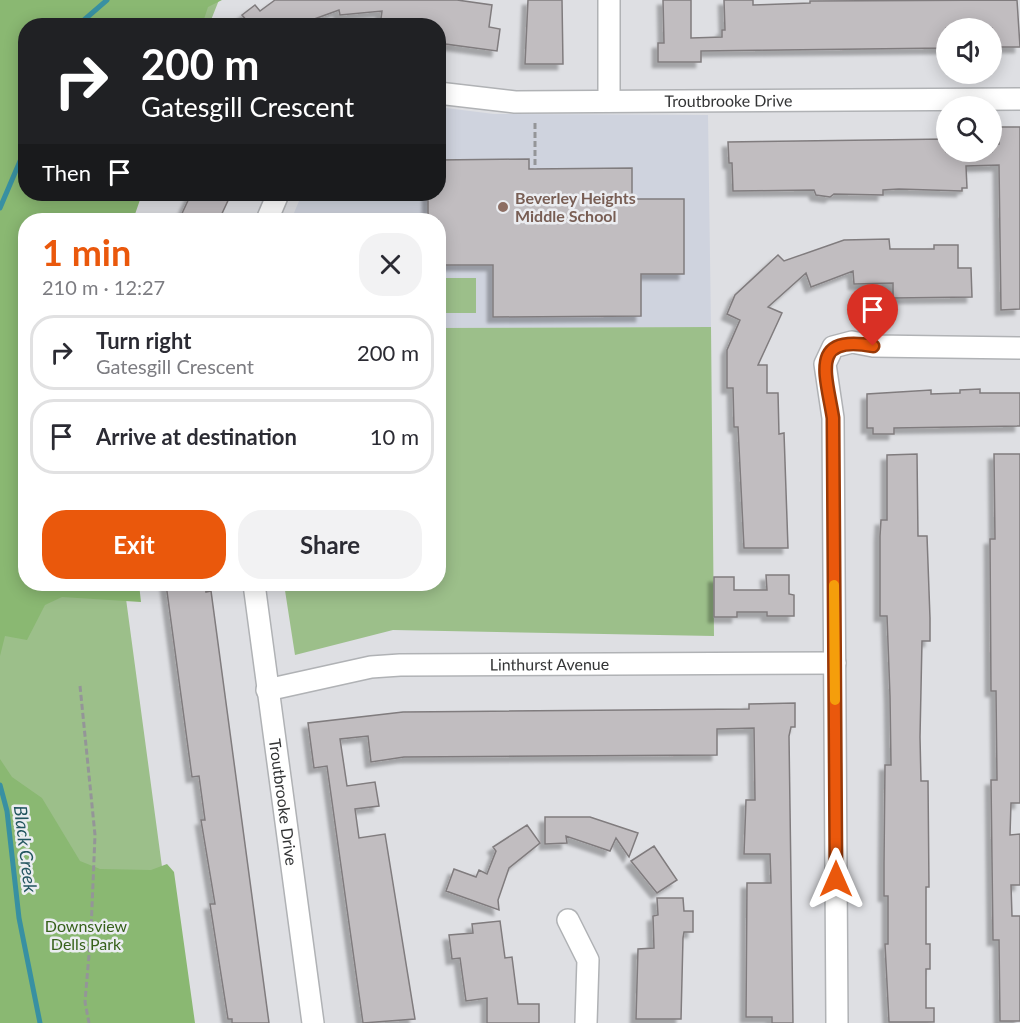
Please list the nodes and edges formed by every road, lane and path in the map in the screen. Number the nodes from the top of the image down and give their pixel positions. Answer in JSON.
{"nodes":[{"id":1,"x":609,"y":0,"type":"edge"},
{"id":2,"x":446,"y":94,"type":"edge"},
{"id":3,"x":1020,"y":99,"type":"edge"},
{"id":4,"x":609,"y":101,"type":"junction"},
{"id":5,"x":535,"y":123,"type":"dead end"},
{"id":6,"x":536,"y":169,"type":"dead end"},
{"id":7,"x":1020,"y":348,"type":"edge"},
{"id":8,"x":255,"y":591,"type":"edge"},
{"id":9,"x":834,"y":663,"type":"junction"},
{"id":10,"x":80,"y":686,"type":"dead end"},
{"id":11,"x":267,"y":690,"type":"junction"},
{"id":12,"x":568,"y":920,"type":"dead end"},
{"id":13,"x":89,"y":1023,"type":"edge"},
{"id":14,"x":313,"y":1023,"type":"edge"},
{"id":15,"x":586,"y":1023,"type":"edge"},
{"id":16,"x":837,"y":1023,"type":"edge"}],
"edges":[{"from":1,"to":4,"type":"street"},
{"from":2,"to":4,"type":"street","name":"Troutbrooke Drive"},
{"from":3,"to":4,"type":"street","name":"Troutbrooke Drive"},
{"from":5,"to":6,"type":"path"},
{"from":7,"to":9,"type":"street"},
{"from":8,"to":11,"type":"street","name":"Troutbrooke Drive"},
{"from":9,"to":11,"type":"street","name":"Linthurst Avenue"},
{"from":9,"to":16,"type":"street"},
{"from":10,"to":13,"type":"path"},
{"from":11,"to":14,"type":"street","name":"Troutbrooke Drive"},
{"from":12,"to":15,"type":"street"}]}
